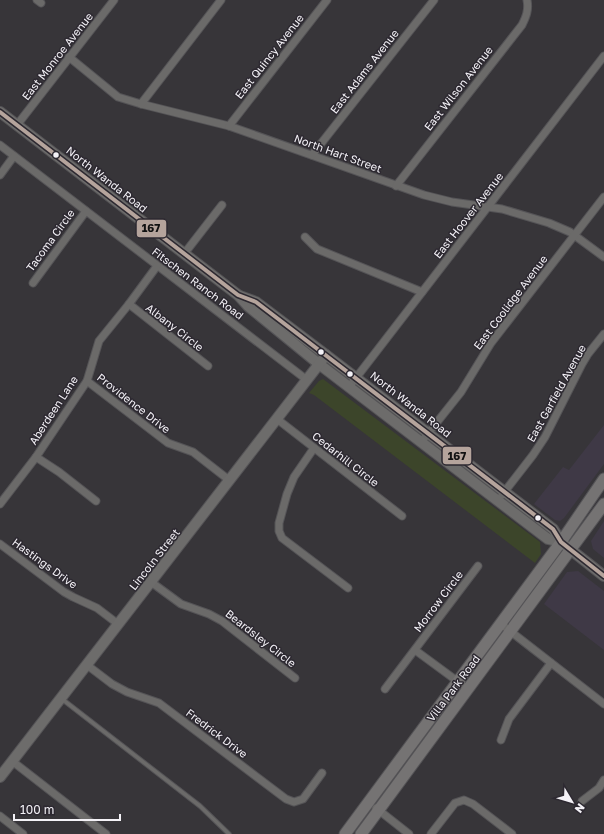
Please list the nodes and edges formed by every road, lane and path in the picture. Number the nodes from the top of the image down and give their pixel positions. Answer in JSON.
{"nodes":[{"id":1,"x":114,"y":0,"type":"edge"},
{"id":2,"x":221,"y":0,"type":"edge"},
{"id":3,"x":327,"y":0,"type":"edge"},
{"id":4,"x":434,"y":0,"type":"edge"},
{"id":5,"x":527,"y":0,"type":"edge"},
{"id":6,"x":604,"y":56,"type":"edge"},
{"id":7,"x":69,"y":57,"type":"junction"},
{"id":8,"x":140,"y":104,"type":"junction"},
{"id":9,"x":0,"y":112,"type":"edge"},
{"id":10,"x":17,"y":125,"type":"junction"},
{"id":11,"x":229,"y":126,"type":"junction"},
{"id":12,"x":0,"y":145,"type":"edge"},
{"id":13,"x":312,"y":155,"type":"junction"},
{"id":14,"x":14,"y":156,"type":"junction"},
{"id":15,"x":0,"y":175,"type":"edge"},
{"id":16,"x":396,"y":186,"type":"junction"},
{"id":17,"x":604,"y":197,"type":"edge"},
{"id":18,"x":222,"y":205,"type":"dead end"},
{"id":19,"x":488,"y":207,"type":"junction"},
{"id":20,"x":86,"y":211,"type":"junction"},
{"id":21,"x":574,"y":235,"type":"junction"},
{"id":22,"x":305,"y":237,"type":"dead end"},
{"id":23,"x":184,"y":254,"type":"junction"},
{"id":24,"x":604,"y":257,"type":"edge"},
{"id":25,"x":157,"y":266,"type":"junction"},
{"id":26,"x":33,"y":283,"type":"dead end"},
{"id":27,"x":422,"y":292,"type":"junction"},
{"id":28,"x":238,"y":295,"type":"junction"},
{"id":29,"x":129,"y":304,"type":"junction"},
{"id":30,"x":604,"y":334,"type":"edge"},
{"id":31,"x":326,"y":355,"type":"junction"},
{"id":32,"x":320,"y":364,"type":"junction"},
{"id":33,"x":208,"y":366,"type":"dead end"},
{"id":34,"x":356,"y":378,"type":"junction"},
{"id":35,"x":307,"y":380,"type":"junction"},
{"id":36,"x":87,"y":381,"type":"junction"},
{"id":37,"x":349,"y":387,"type":"junction"},
{"id":38,"x":277,"y":419,"type":"junction"},
{"id":39,"x":428,"y":433,"type":"junction"},
{"id":40,"x":422,"y":441,"type":"junction"},
{"id":41,"x":314,"y":448,"type":"junction"},
{"id":42,"x":36,"y":457,"type":"junction"},
{"id":43,"x":604,"y":479,"type":"edge"},
{"id":44,"x":229,"y":480,"type":"junction"},
{"id":45,"x":502,"y":496,"type":"junction"},
{"id":46,"x":96,"y":501,"type":"dead end"},
{"id":47,"x":0,"y":504,"type":"edge"},
{"id":48,"x":604,"y":504,"type":"edge"},
{"id":49,"x":402,"y":516,"type":"dead end"},
{"id":50,"x":561,"y":542,"type":"junction"},
{"id":51,"x":0,"y":544,"type":"edge"},
{"id":52,"x":571,"y":551,"type":"junction"},
{"id":53,"x":478,"y":566,"type":"dead end"},
{"id":54,"x":604,"y":576,"type":"edge"},
{"id":55,"x":151,"y":582,"type":"junction"},
{"id":56,"x":348,"y":588,"type":"dead end"},
{"id":57,"x":118,"y":624,"type":"junction"},
{"id":58,"x":501,"y":624,"type":"junction"},
{"id":59,"x":511,"y":632,"type":"junction"},
{"id":60,"x":415,"y":650,"type":"junction"},
{"id":61,"x":551,"y":663,"type":"junction"},
{"id":62,"x":87,"y":665,"type":"junction"},
{"id":63,"x":295,"y":678,"type":"dead end"},
{"id":64,"x":458,"y":682,"type":"junction"},
{"id":65,"x":385,"y":689,"type":"dead end"},
{"id":66,"x":468,"y":689,"type":"junction"},
{"id":67,"x":61,"y":698,"type":"junction"},
{"id":68,"x":604,"y":704,"type":"edge"},
{"id":69,"x":501,"y":740,"type":"dead end"},
{"id":70,"x":12,"y":761,"type":"junction"},
{"id":71,"x":322,"y":773,"type":"dead end"},
{"id":72,"x":0,"y":777,"type":"edge"},
{"id":73,"x":604,"y":780,"type":"edge"},
{"id":74,"x":582,"y":801,"type":"dead end"},
{"id":75,"x":369,"y":802,"type":"junction"},
{"id":76,"x":379,"y":810,"type":"junction"},
{"id":77,"x":0,"y":816,"type":"edge"},
{"id":78,"x":23,"y":834,"type":"edge"},
{"id":79,"x":106,"y":834,"type":"edge"},
{"id":80,"x":229,"y":834,"type":"edge"},
{"id":81,"x":346,"y":834,"type":"edge"},
{"id":82,"x":361,"y":834,"type":"edge"},
{"id":83,"x":409,"y":834,"type":"edge"},
{"id":84,"x":431,"y":834,"type":"edge"},
{"id":85,"x":512,"y":834,"type":"edge"}],
"edges":[{"from":1,"to":7,"type":"street","name":"East Monroe Avenue"},
{"from":2,"to":8,"type":"street"},
{"from":3,"to":11,"type":"street","name":"East Quincy Avenue"},
{"from":4,"to":13,"type":"street","name":"East Adams Avenue"},
{"from":5,"to":16,"type":"street","name":"East Wilson Avenue"},
{"from":6,"to":19,"type":"street","name":"East Hoover Avenue"},
{"from":7,"to":8,"type":"street","name":"North Hart Street"},
{"from":7,"to":10,"type":"street","name":"East Monroe Avenue"},
{"from":8,"to":11,"type":"street","name":"North Hart Street"},
{"from":9,"to":10,"type":"street","name":"North Wanda Road"},
{"from":10,"to":23,"type":"street","name":"North Wanda Road"},
{"from":11,"to":13,"type":"street","name":"North Hart Street"},
{"from":12,"to":14,"type":"street","name":"Fitschen Ranch Road"},
{"from":13,"to":16,"type":"street","name":"North Hart Street"},
{"from":14,"to":15,"type":"street"},
{"from":14,"to":20,"type":"street","name":"Fitschen Ranch Road"},
{"from":16,"to":19,"type":"street","name":"North Hart Street"},
{"from":17,"to":21,"type":"street","name":"East Coolidge Avenue"},
{"from":18,"to":23,"type":"street"},
{"from":19,"to":21,"type":"street","name":"North Hart Street"},
{"from":19,"to":27,"type":"street","name":"East Hoover Avenue"},
{"from":20,"to":25,"type":"street","name":"Fitschen Ranch Road"},
{"from":20,"to":26,"type":"street","name":"Tacoma Circle"},
{"from":21,"to":24,"type":"street","name":"North Hart Street"},
{"from":21,"to":39,"type":"street","name":"East Coolidge Avenue"},
{"from":22,"to":27,"type":"street"},
{"from":23,"to":28,"type":"street","name":"North Wanda Road"},
{"from":25,"to":29,"type":"street","name":"Aberdeen Lane"},
{"from":25,"to":35,"type":"street","name":"Fitschen Ranch Road"},
{"from":27,"to":34,"type":"street","name":"East Hoover Avenue"},
{"from":28,"to":31,"type":"street","name":"North Wanda Road"},
{"from":28,"to":32,"type":"street","name":"North Wanda Road"},
{"from":29,"to":33,"type":"street","name":"Albany Circle"},
{"from":29,"to":36,"type":"street","name":"Aberdeen Lane"},
{"from":30,"to":45,"type":"street","name":"East Garfield Avenue"},
{"from":31,"to":32,"type":"street","name":"Lincoln Street"},
{"from":31,"to":34,"type":"street","name":"North Wanda Road"},
{"from":32,"to":35,"type":"street","name":"Lincoln Street"},
{"from":32,"to":37,"type":"street","name":"North Wanda Road"},
{"from":34,"to":37,"type":"street","name":"East Hoover Avenue"},
{"from":34,"to":39,"type":"street","name":"North Wanda Road"},
{"from":35,"to":38,"type":"street","name":"Lincoln Street"},
{"from":36,"to":42,"type":"street","name":"Aberdeen Lane"},
{"from":36,"to":44,"type":"street","name":"Providence Drive"},
{"from":37,"to":40,"type":"street","name":"North Wanda Road"},
{"from":38,"to":41,"type":"street","name":"Cedarhill Circle"},
{"from":38,"to":44,"type":"street","name":"Lincoln Street"},
{"from":39,"to":40,"type":"street","name":"East Coolidge Avenue"},
{"from":39,"to":45,"type":"street","name":"North Wanda Road"},
{"from":40,"to":45,"type":"street","name":"North Wanda Road"},
{"from":41,"to":49,"type":"street","name":"Cedarhill Circle"},
{"from":41,"to":56,"type":"street"},
{"from":42,"to":46,"type":"street"},
{"from":42,"to":47,"type":"street","name":"Aberdeen Lane"},
{"from":43,"to":50,"type":"main road","name":"Villa Park Road"},
{"from":44,"to":55,"type":"street","name":"Lincoln Street"},
{"from":45,"to":50,"type":"street","name":"North Wanda Road"},
{"from":48,"to":52,"type":"main road","name":"Villa Park Road"},
{"from":50,"to":52,"type":"street","name":"North Wanda Road"},
{"from":50,"to":58,"type":"main road","name":"Villa Park Road"},
{"from":51,"to":57,"type":"street","name":"Hastings Drive"},
{"from":52,"to":54,"type":"street","name":"North Wanda Road"},
{"from":52,"to":59,"type":"main road","name":"Villa Park Road"},
{"from":53,"to":60,"type":"street","name":"Morrow Circle"},
{"from":55,"to":57,"type":"street","name":"Lincoln Street"},
{"from":55,"to":63,"type":"street","name":"Beardsley Circle"},
{"from":57,"to":62,"type":"street","name":"Lincoln Street"},
{"from":58,"to":59,"type":"street"},
{"from":58,"to":64,"type":"main road","name":"Villa Park Road"},
{"from":59,"to":61,"type":"street"},
{"from":59,"to":66,"type":"main road","name":"Villa Park Road"},
{"from":60,"to":64,"type":"street"},
{"from":60,"to":65,"type":"street","name":"Morrow Circle"},
{"from":61,"to":68,"type":"street"},
{"from":61,"to":69,"type":"street"},
{"from":62,"to":67,"type":"street","name":"Lincoln Street"},
{"from":62,"to":71,"type":"street","name":"Fredrick Drive"},
{"from":64,"to":66,"type":"street"},
{"from":64,"to":75,"type":"main road","name":"Villa Park Road"},
{"from":66,"to":76,"type":"main road","name":"Villa Park Road"},
{"from":67,"to":70,"type":"street","name":"Lincoln Street"},
{"from":67,"to":80,"type":"lane"},
{"from":70,"to":72,"type":"street","name":"Lincoln Street"},
{"from":70,"to":79,"type":"street"},
{"from":73,"to":74,"type":"street"},
{"from":75,"to":76,"type":"street"},
{"from":75,"to":81,"type":"main road","name":"Villa Park Road"},
{"from":76,"to":82,"type":"main road","name":"Villa Park Road"},
{"from":76,"to":83,"type":"street"},
{"from":77,"to":78,"type":"street"},
{"from":84,"to":85,"type":"street"}]}
